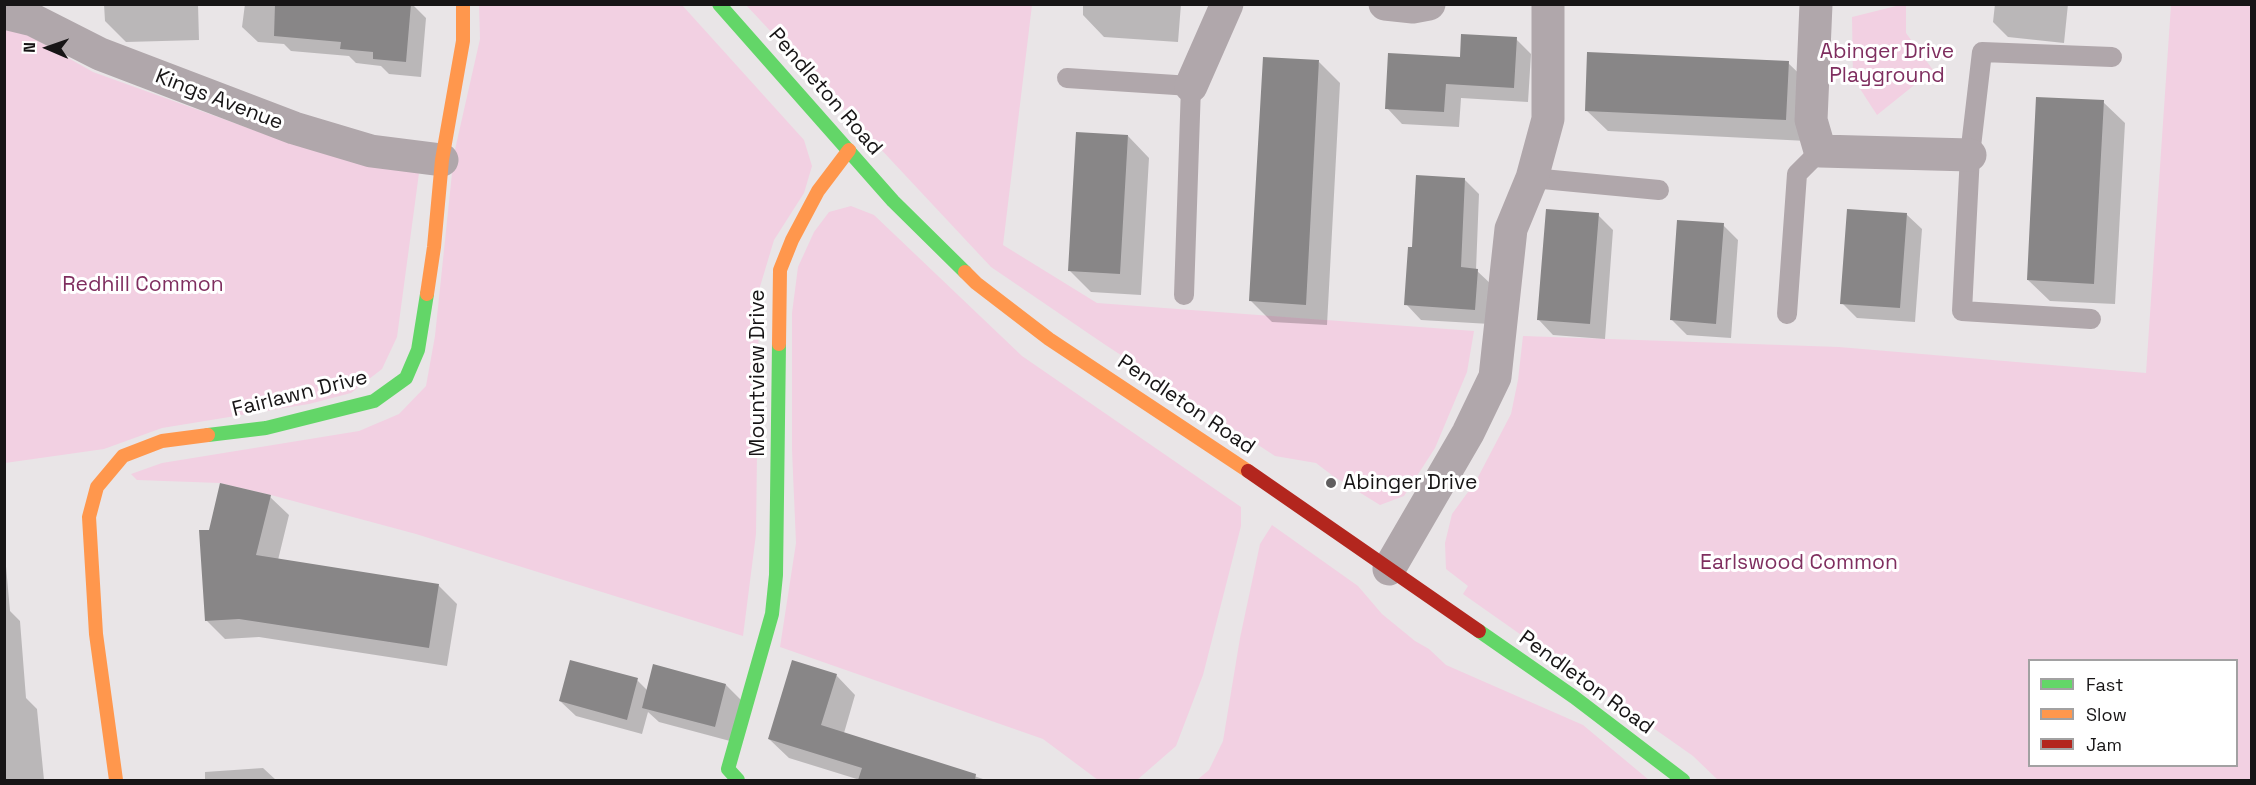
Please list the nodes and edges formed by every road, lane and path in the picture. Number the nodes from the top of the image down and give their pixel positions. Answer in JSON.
{"nodes":[{"id":1,"x":463,"y":4,"type":"edge"},
{"id":2,"x":719,"y":4,"type":"edge"},
{"id":3,"x":1227,"y":4,"type":"edge"},
{"id":4,"x":1385,"y":4,"type":"edge"},
{"id":5,"x":1429,"y":4,"type":"edge"},
{"id":6,"x":1548,"y":4,"type":"edge"},
{"id":7,"x":1816,"y":4,"type":"edge"},
{"id":8,"x":4,"y":13,"type":"edge"},
{"id":9,"x":2112,"y":57,"type":"dead end"},
{"id":10,"x":1066,"y":78,"type":"dead end"},
{"id":11,"x":1191,"y":86,"type":"junction"},
{"id":12,"x":849,"y":150,"type":"junction"},
{"id":13,"x":1820,"y":151,"type":"junction"},
{"id":14,"x":1970,"y":155,"type":"junction"},
{"id":15,"x":442,"y":160,"type":"junction"},
{"id":16,"x":1532,"y":178,"type":"junction"},
{"id":17,"x":1659,"y":190,"type":"dead end"},
{"id":18,"x":1184,"y":295,"type":"dead end"},
{"id":19,"x":1787,"y":314,"type":"dead end"},
{"id":20,"x":2091,"y":319,"type":"dead end"},
{"id":21,"x":1389,"y":569,"type":"junction"},
{"id":22,"x":116,"y":780,"type":"edge"},
{"id":23,"x":738,"y":780,"type":"edge"},
{"id":24,"x":1683,"y":780,"type":"edge"}],
"edges":[{"from":1,"to":15,"type":"street","name":"Fairlawn Drive"},
{"from":2,"to":12,"type":"street","name":"Pendleton Road"},
{"from":3,"to":11,"type":"street"},
{"from":4,"to":5,"type":"street"},
{"from":6,"to":16,"type":"street"},
{"from":7,"to":13,"type":"street"},
{"from":8,"to":15,"type":"street","name":"Kings Avenue"},
{"from":9,"to":14,"type":"lane"},
{"from":10,"to":11,"type":"lane"},
{"from":11,"to":18,"type":"lane"},
{"from":12,"to":21,"type":"street","name":"Pendleton Road"},
{"from":12,"to":23,"type":"street","name":"Mountview Drive"},
{"from":13,"to":14,"type":"street"},
{"from":13,"to":19,"type":"lane"},
{"from":14,"to":20,"type":"lane"},
{"from":15,"to":22,"type":"street","name":"Fairlawn Drive"},
{"from":16,"to":17,"type":"lane"},
{"from":16,"to":21,"type":"street"},
{"from":21,"to":24,"type":"street","name":"Pendleton Road"}]}
